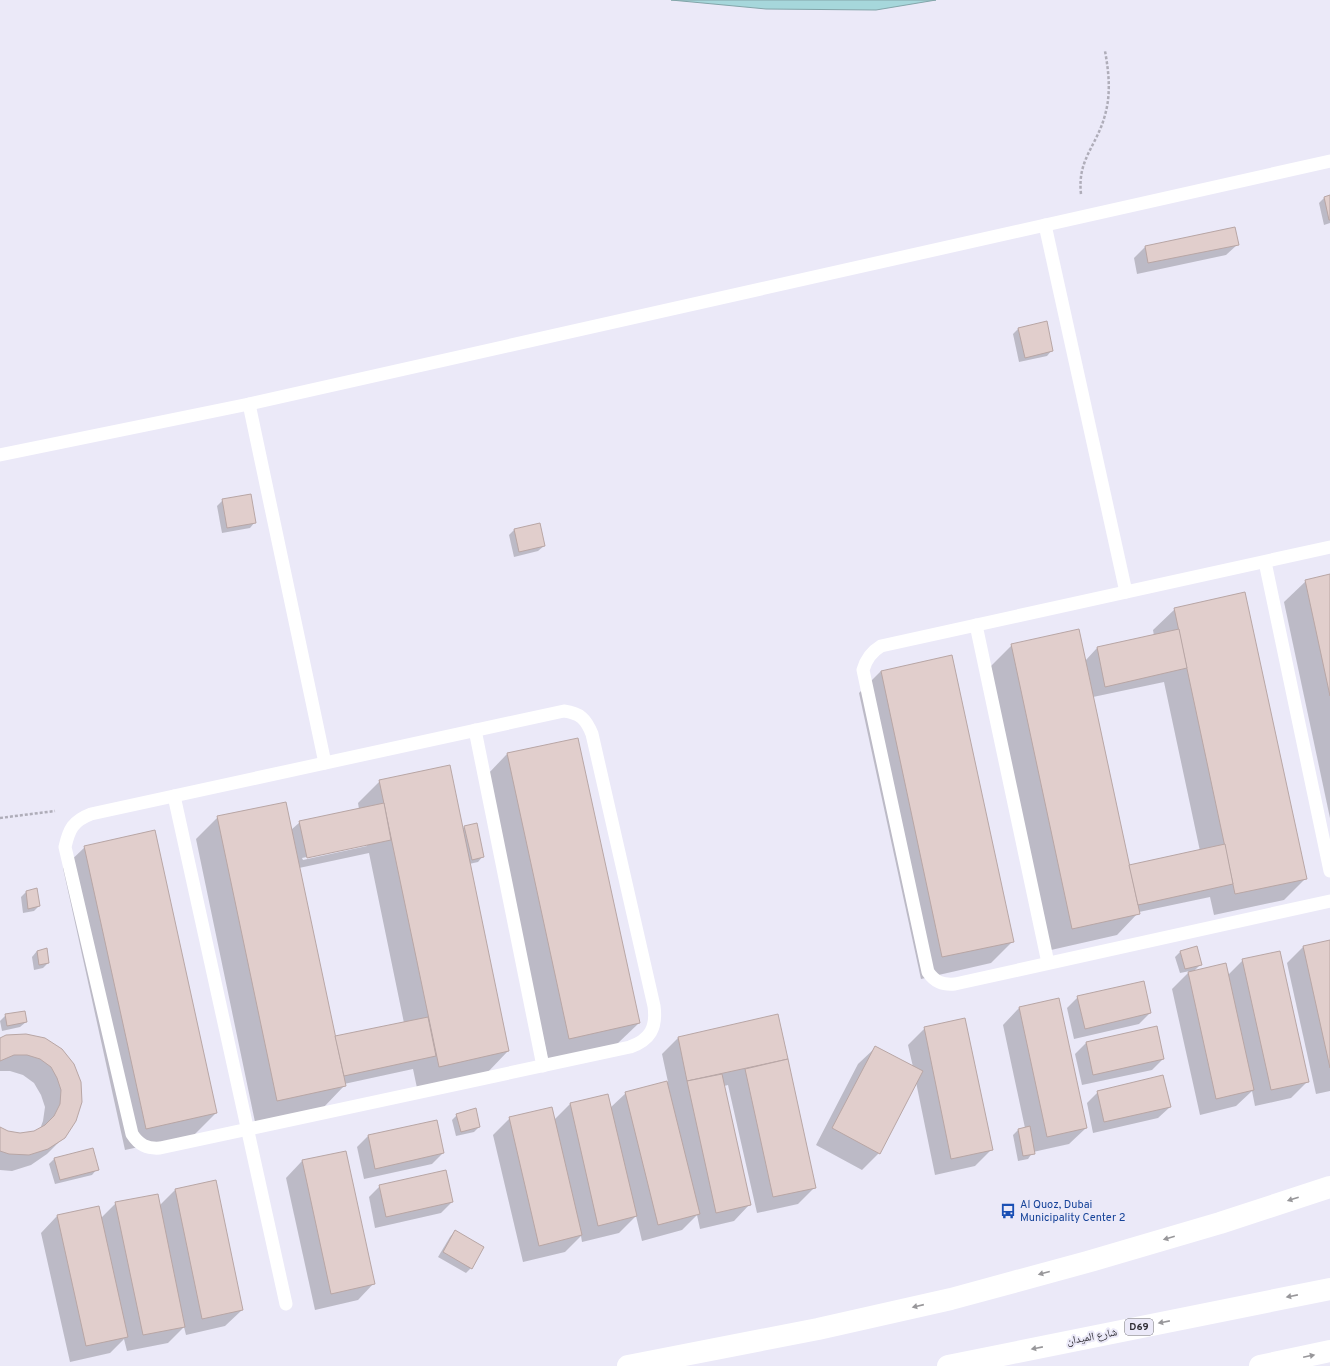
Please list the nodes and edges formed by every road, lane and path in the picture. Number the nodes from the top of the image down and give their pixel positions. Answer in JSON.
{"nodes":[{"id":1,"x":1105,"y":51,"type":"dead end"},
{"id":2,"x":1330,"y":161,"type":"edge"},
{"id":3,"x":1087,"y":216,"type":"junction"},
{"id":4,"x":1045,"y":225,"type":"junction"},
{"id":5,"x":249,"y":404,"type":"junction"},
{"id":6,"x":0,"y":455,"type":"edge"},
{"id":7,"x":1330,"y":547,"type":"edge"},
{"id":8,"x":1264,"y":562,"type":"junction"},
{"id":9,"x":1126,"y":592,"type":"junction"},
{"id":10,"x":976,"y":625,"type":"junction"},
{"id":11,"x":474,"y":730,"type":"junction"},
{"id":12,"x":325,"y":763,"type":"junction"},
{"id":13,"x":174,"y":796,"type":"junction"},
{"id":14,"x":0,"y":818,"type":"edge"},
{"id":15,"x":72,"y":826,"type":"junction"},
{"id":16,"x":1330,"y":871,"type":"edge"},
{"id":17,"x":1330,"y":901,"type":"edge"},
{"id":18,"x":1048,"y":963,"type":"junction"},
{"id":19,"x":543,"y":1066,"type":"junction"},
{"id":20,"x":247,"y":1129,"type":"junction"},
{"id":21,"x":1330,"y":1187,"type":"edge"},
{"id":22,"x":1330,"y":1289,"type":"edge"},
{"id":23,"x":286,"y":1304,"type":"dead end"},
{"id":24,"x":1330,"y":1352,"type":"edge"},
{"id":25,"x":628,"y":1366,"type":"edge"},
{"id":26,"x":948,"y":1366,"type":"edge"},
{"id":27,"x":1260,"y":1366,"type":"edge"}],
"edges":[{"from":1,"to":3,"type":"path"},
{"from":2,"to":3,"type":"lane"},
{"from":3,"to":4,"type":"lane"},
{"from":4,"to":5,"type":"lane"},
{"from":4,"to":9,"type":"lane"},
{"from":5,"to":6,"type":"lane"},
{"from":5,"to":12,"type":"lane"},
{"from":7,"to":8,"type":"lane"},
{"from":8,"to":9,"type":"lane"},
{"from":8,"to":16,"type":"lane"},
{"from":9,"to":10,"type":"lane"},
{"from":10,"to":18,"type":"lane"},
{"from":10,"to":18,"type":"lane"},
{"from":11,"to":12,"type":"lane"},
{"from":11,"to":19,"type":"lane"},
{"from":11,"to":19,"type":"lane"},
{"from":12,"to":13,"type":"lane"},
{"from":13,"to":15,"type":"lane"},
{"from":13,"to":20,"type":"lane"},
{"from":14,"to":15,"type":"path"},
{"from":15,"to":20,"type":"lane"},
{"from":17,"to":18,"type":"lane"},
{"from":19,"to":20,"type":"lane"},
{"from":20,"to":23,"type":"lane"},
{"from":21,"to":25,"type":"main road","one_way":true},
{"from":22,"to":26,"type":"main road","name":"شارع الميدان","number":"D69","one_way":true},
{"from":27,"to":24,"type":"main road","one_way":true}]}
